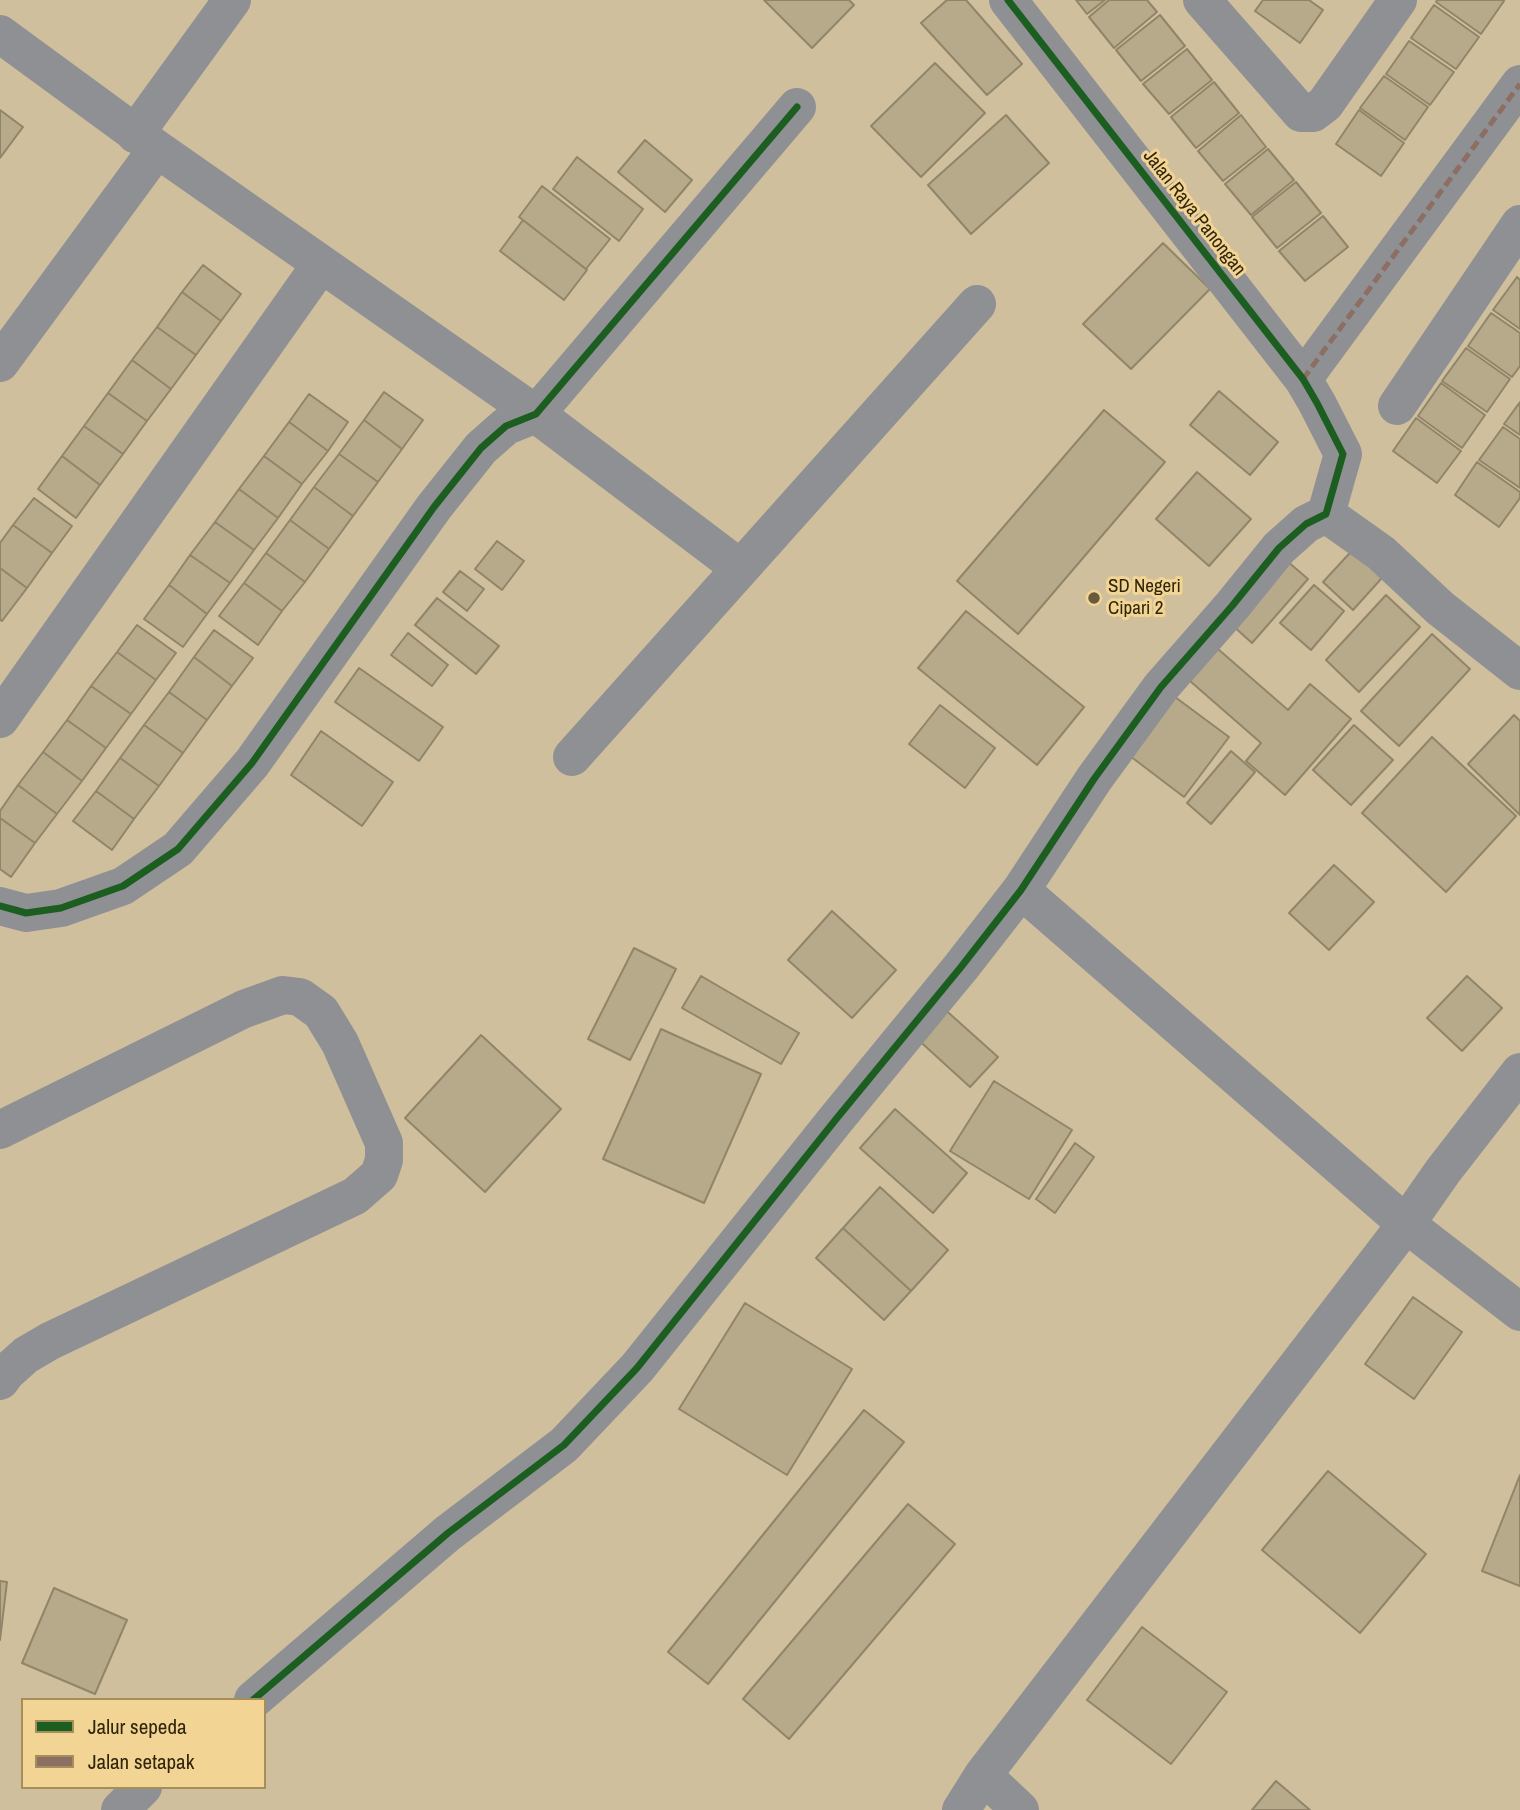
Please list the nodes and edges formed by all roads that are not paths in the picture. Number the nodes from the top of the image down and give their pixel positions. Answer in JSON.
{"nodes":[{"id":1,"x":232,"y":0,"type":"edge"},
{"id":2,"x":1008,"y":0,"type":"edge"},
{"id":3,"x":1202,"y":0,"type":"edge"},
{"id":4,"x":1398,"y":0,"type":"edge"},
{"id":5,"x":0,"y":34,"type":"edge"},
{"id":6,"x":1520,"y":84,"type":"edge"},
{"id":7,"x":797,"y":107,"type":"dead end"},
{"id":8,"x":146,"y":142,"type":"junction"},
{"id":9,"x":1520,"y":224,"type":"edge"},
{"id":10,"x":321,"y":264,"type":"junction"},
{"id":11,"x":977,"y":304,"type":"dead end"},
{"id":12,"x":0,"y":363,"type":"edge"},
{"id":13,"x":1303,"y":379,"type":"junction"},
{"id":14,"x":1397,"y":406,"type":"dead end"},
{"id":15,"x":536,"y":414,"type":"junction"},
{"id":16,"x":1326,"y":514,"type":"junction"},
{"id":17,"x":740,"y":568,"type":"junction"},
{"id":18,"x":1520,"y":671,"type":"edge"},
{"id":19,"x":0,"y":719,"type":"edge"},
{"id":20,"x":572,"y":757,"type":"dead end"},
{"id":21,"x":1021,"y":890,"type":"junction"},
{"id":22,"x":0,"y":906,"type":"edge"},
{"id":23,"x":1520,"y":1072,"type":"edge"},
{"id":24,"x":0,"y":1130,"type":"edge"},
{"id":25,"x":1406,"y":1224,"type":"junction"},
{"id":26,"x":1520,"y":1312,"type":"edge"},
{"id":27,"x":0,"y":1381,"type":"edge"},
{"id":28,"x":255,"y":1698,"type":"edge"},
{"id":29,"x":983,"y":1775,"type":"junction"},
{"id":30,"x":141,"y":1789,"type":"edge"},
{"id":31,"x":120,"y":1810,"type":"edge"},
{"id":32,"x":961,"y":1810,"type":"edge"},
{"id":33,"x":1020,"y":1810,"type":"edge"}],
"edges":[{"from":1,"to":8,"type":"street"},
{"from":2,"to":13,"type":"street","name":"Jalan Raya Panongan"},
{"from":3,"to":4,"type":"street"},
{"from":5,"to":8,"type":"street"},
{"from":6,"to":13,"type":"street"},
{"from":7,"to":15,"type":"street"},
{"from":8,"to":10,"type":"street"},
{"from":8,"to":12,"type":"street"},
{"from":9,"to":14,"type":"street"},
{"from":10,"to":15,"type":"street"},
{"from":10,"to":19,"type":"street"},
{"from":11,"to":17,"type":"street"},
{"from":13,"to":16,"type":"street","name":"Jalan Raya Panongan"},
{"from":15,"to":17,"type":"street"},
{"from":15,"to":22,"type":"street"},
{"from":16,"to":18,"type":"street"},
{"from":16,"to":21,"type":"street"},
{"from":17,"to":20,"type":"street"},
{"from":21,"to":25,"type":"street"},
{"from":21,"to":28,"type":"street"},
{"from":23,"to":25,"type":"street"},
{"from":24,"to":27,"type":"street"},
{"from":25,"to":26,"type":"street"},
{"from":25,"to":29,"type":"street"},
{"from":29,"to":32,"type":"street"},
{"from":29,"to":33,"type":"street"},
{"from":30,"to":31,"type":"street"}]}
